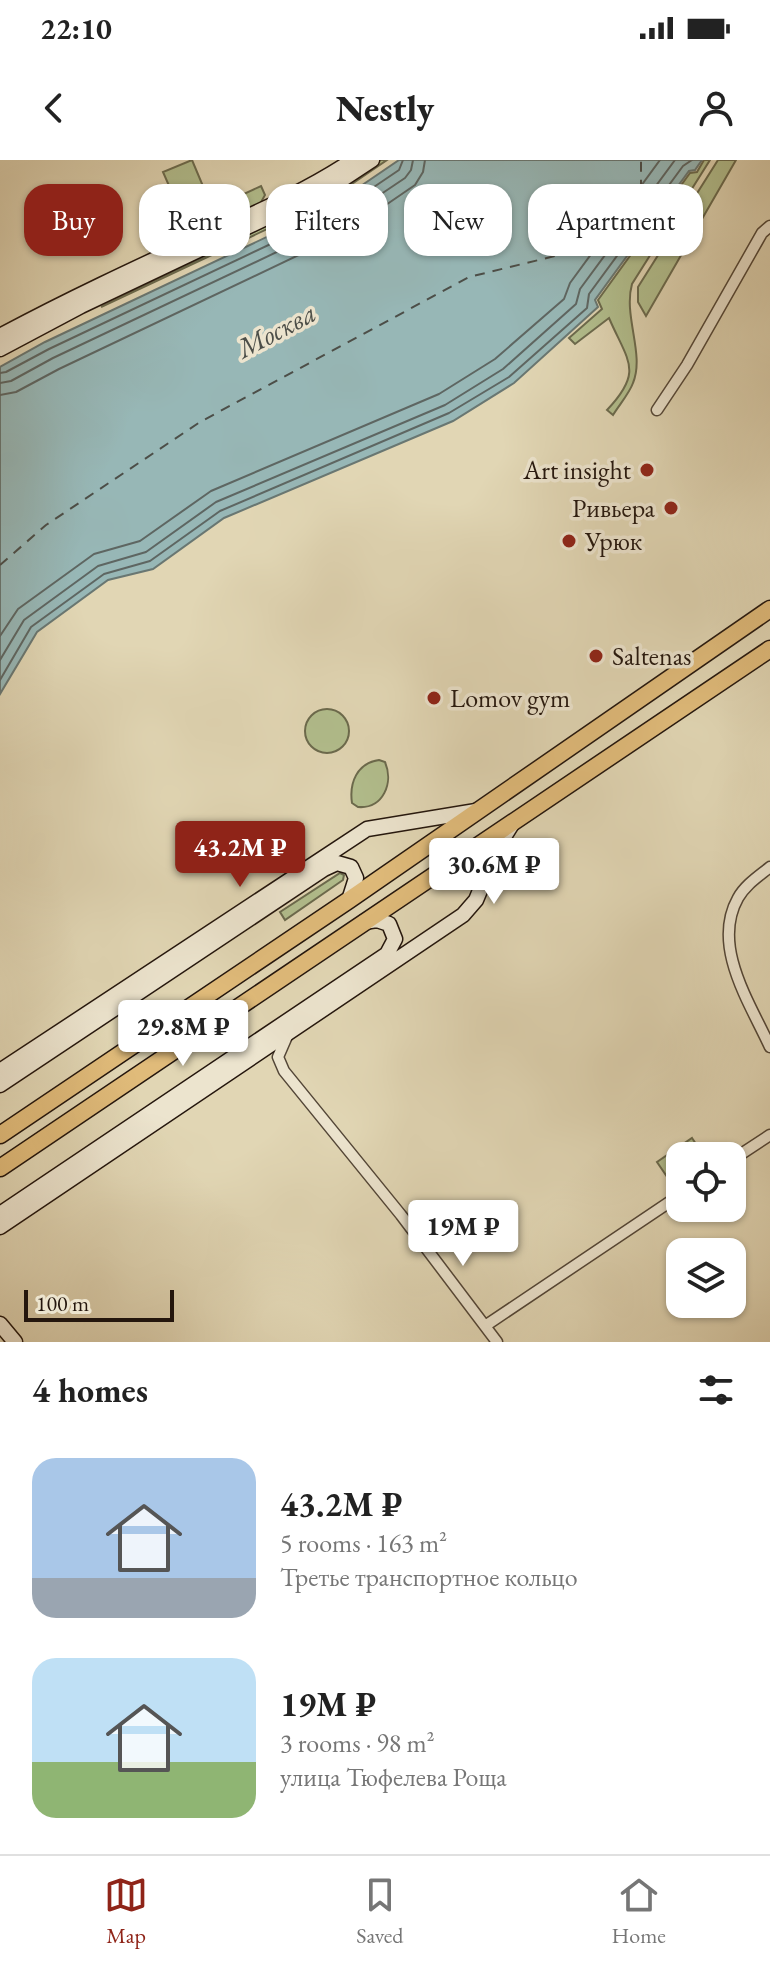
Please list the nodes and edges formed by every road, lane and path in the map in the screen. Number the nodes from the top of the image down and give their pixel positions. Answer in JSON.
{"nodes":[{"id":1,"x":353,"y":160,"type":"edge"},
{"id":2,"x":372,"y":160,"type":"edge"},
{"id":3,"x":770,"y":226,"type":"edge"},
{"id":4,"x":0,"y":336,"type":"edge"},
{"id":5,"x":0,"y":349,"type":"edge"},
{"id":6,"x":657,"y":410,"type":"dead end"},
{"id":7,"x":770,"y":609,"type":"edge"},
{"id":8,"x":770,"y":649,"type":"edge"},
{"id":9,"x":476,"y":811,"type":"junction"},
{"id":10,"x":513,"y":824,"type":"junction"},
{"id":11,"x":770,"y":867,"type":"edge"},
{"id":12,"x":349,"y":900,"type":"junction"},
{"id":13,"x":363,"y":923,"type":"junction"},
{"id":14,"x":288,"y":1034,"type":"junction"},
{"id":15,"x":770,"y":1047,"type":"edge"},
{"id":16,"x":0,"y":1071,"type":"edge"},
{"id":17,"x":0,"y":1085,"type":"edge"},
{"id":18,"x":0,"y":1135,"type":"edge"},
{"id":19,"x":770,"y":1135,"type":"edge"},
{"id":20,"x":746,"y":1151,"type":"edge"},
{"id":21,"x":0,"y":1168,"type":"edge"},
{"id":22,"x":666,"y":1204,"type":"edge"},
{"id":23,"x":0,"y":1214,"type":"edge"},
{"id":24,"x":0,"y":1227,"type":"edge"},
{"id":25,"x":0,"y":1324,"type":"edge"},
{"id":26,"x":485,"y":1326,"type":"junction"},
{"id":27,"x":15,"y":1342,"type":"edge"},
{"id":28,"x":497,"y":1342,"type":"edge"}],
"edges":[{"from":1,"to":4,"type":"main road"},
{"from":2,"to":5,"type":"main road"},
{"from":3,"to":6,"type":"street"},
{"from":7,"to":9,"type":"main road"},
{"from":8,"to":10,"type":"main road"},
{"from":9,"to":12,"type":"main road"},
{"from":9,"to":16,"type":"main road"},
{"from":10,"to":13,"type":"main road"},
{"from":10,"to":14,"type":"main road"},
{"from":11,"to":15,"type":"street"},
{"from":12,"to":17,"type":"main road"},
{"from":12,"to":18,"type":"main road"},
{"from":13,"to":21,"type":"main road"},
{"from":13,"to":23,"type":"main road"},
{"from":14,"to":24,"type":"main road"},
{"from":14,"to":26,"type":"street"},
{"from":19,"to":20,"type":"street"},
{"from":22,"to":26,"type":"street"},
{"from":25,"to":27,"type":"main road"},
{"from":26,"to":28,"type":"street"}]}
